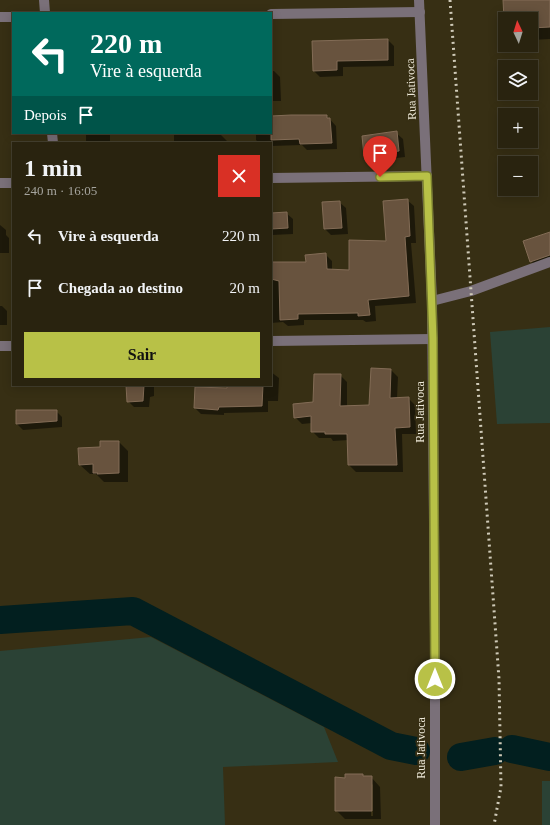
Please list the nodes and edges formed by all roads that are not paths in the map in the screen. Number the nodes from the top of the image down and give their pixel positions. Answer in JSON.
{"nodes":[{"id":1,"x":44,"y":0,"type":"edge"},
{"id":2,"x":419,"y":0,"type":"edge"},
{"id":3,"x":45,"y":12,"type":"edge"},
{"id":4,"x":420,"y":12,"type":"junction"},
{"id":5,"x":272,"y":14,"type":"edge"},
{"id":6,"x":0,"y":17,"type":"edge"},
{"id":7,"x":12,"y":17,"type":"edge"},
{"id":8,"x":427,"y":176,"type":"junction"},
{"id":9,"x":272,"y":178,"type":"edge"},
{"id":10,"x":0,"y":183,"type":"edge"},
{"id":11,"x":12,"y":183,"type":"edge"},
{"id":12,"x":550,"y":262,"type":"edge"},
{"id":13,"x":432,"y":301,"type":"junction"},
{"id":14,"x":433,"y":339,"type":"junction"},
{"id":15,"x":272,"y":341,"type":"edge"},
{"id":16,"x":0,"y":346,"type":"edge"},
{"id":17,"x":12,"y":346,"type":"edge"},
{"id":18,"x":435,"y":825,"type":"edge"}],
"edges":[{"from":1,"to":3,"type":"street"},
{"from":2,"to":4,"type":"street","name":"Rua Jativoca"},
{"from":4,"to":5,"type":"street"},
{"from":4,"to":8,"type":"street","name":"Rua Jativoca"},
{"from":6,"to":7,"type":"street"},
{"from":8,"to":9,"type":"street"},
{"from":8,"to":13,"type":"street","name":"Rua Jativoca"},
{"from":10,"to":11,"type":"street"},
{"from":12,"to":13,"type":"street"},
{"from":13,"to":14,"type":"street","name":"Rua Jativoca"},
{"from":14,"to":15,"type":"street"},
{"from":14,"to":18,"type":"street","name":"Rua Jativoca"},
{"from":16,"to":17,"type":"street"}]}
